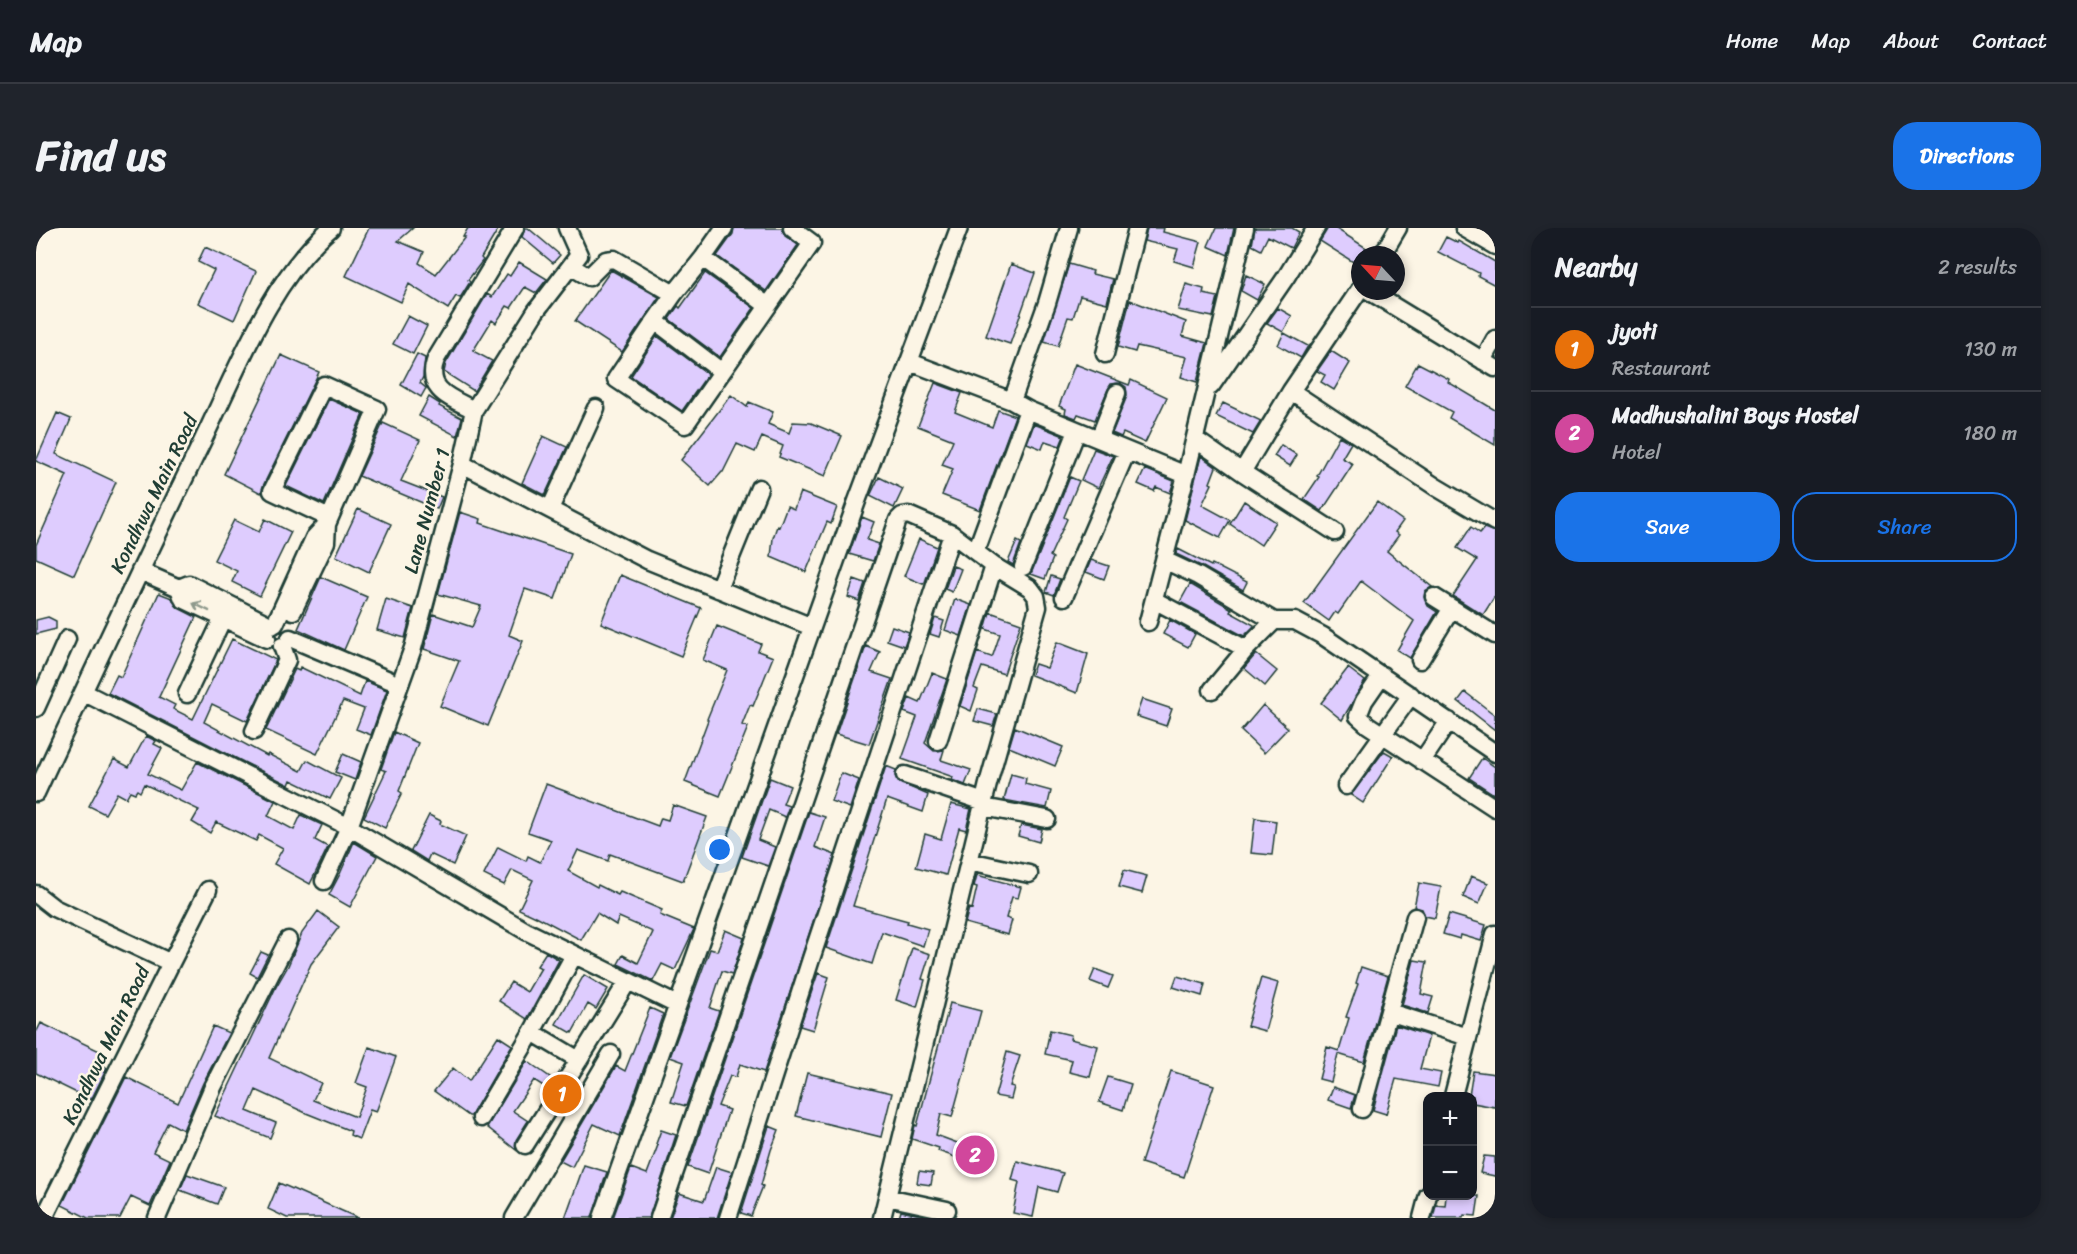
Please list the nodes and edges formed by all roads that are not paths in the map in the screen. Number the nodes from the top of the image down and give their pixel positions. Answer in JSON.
{"nodes":[{"id":1,"x":331,"y":228,"type":"edge"},
{"id":2,"x":515,"y":228,"type":"edge"},
{"id":3,"x":567,"y":228,"type":"edge"},
{"id":4,"x":724,"y":228,"type":"edge"},
{"id":5,"x":792,"y":228,"type":"edge"},
{"id":6,"x":959,"y":228,"type":"edge"},
{"id":7,"x":1069,"y":228,"type":"edge"},
{"id":8,"x":1137,"y":228,"type":"edge"},
{"id":9,"x":1245,"y":228,"type":"edge"},
{"id":10,"x":1316,"y":228,"type":"edge"},
{"id":11,"x":1398,"y":228,"type":"edge"},
{"id":12,"x":1464,"y":228,"type":"edge"},
{"id":13,"x":1387,"y":246,"type":"edge"},
{"id":14,"x":1495,"y":246,"type":"edge"},
{"id":15,"x":703,"y":258,"type":"junction"},
{"id":16,"x":572,"y":267,"type":"junction"},
{"id":17,"x":674,"y":294,"type":"junction"},
{"id":18,"x":1353,"y":300,"type":"edge"},
{"id":19,"x":1384,"y":300,"type":"edge"},
{"id":20,"x":768,"y":306,"type":"junction"},
{"id":21,"x":655,"y":321,"type":"junction"},
{"id":22,"x":1495,"y":339,"type":"edge"},
{"id":23,"x":1105,"y":354,"type":"dead end"},
{"id":24,"x":910,"y":362,"type":"junction"},
{"id":25,"x":1489,"y":365,"type":"edge"},
{"id":26,"x":722,"y":372,"type":"junction"},
{"id":27,"x":1291,"y":391,"type":"junction"},
{"id":28,"x":1117,"y":393,"type":"dead end"},
{"id":29,"x":1205,"y":394,"type":"junction"},
{"id":30,"x":1012,"y":401,"type":"junction"},
{"id":31,"x":596,"y":408,"type":"dead end"},
{"id":32,"x":474,"y":410,"type":"junction"},
{"id":33,"x":1028,"y":410,"type":"junction"},
{"id":34,"x":1077,"y":431,"type":"junction"},
{"id":35,"x":1195,"y":439,"type":"junction"},
{"id":36,"x":1099,"y":440,"type":"junction"},
{"id":37,"x":1127,"y":451,"type":"junction"},
{"id":38,"x":462,"y":464,"type":"junction"},
{"id":39,"x":1242,"y":472,"type":"junction"},
{"id":40,"x":1186,"y":475,"type":"junction"},
{"id":41,"x":759,"y":488,"type":"dead end"},
{"id":42,"x":550,"y":509,"type":"junction"},
{"id":43,"x":328,"y":521,"type":"junction"},
{"id":44,"x":1495,"y":522,"type":"edge"},
{"id":45,"x":1335,"y":532,"type":"dead end"},
{"id":46,"x":952,"y":534,"type":"junction"},
{"id":47,"x":979,"y":543,"type":"dead end"},
{"id":48,"x":1164,"y":560,"type":"junction"},
{"id":49,"x":994,"y":566,"type":"junction"},
{"id":50,"x":1023,"y":567,"type":"dead end"},
{"id":51,"x":140,"y":571,"type":"junction"},
{"id":52,"x":179,"y":588,"type":"junction"},
{"id":53,"x":718,"y":589,"type":"junction"},
{"id":54,"x":1064,"y":597,"type":"dead end"},
{"id":55,"x":1434,"y":597,"type":"dead end"},
{"id":56,"x":1154,"y":600,"type":"junction"},
{"id":57,"x":1452,"y":608,"type":"junction"},
{"id":58,"x":223,"y":618,"type":"junction"},
{"id":59,"x":1274,"y":621,"type":"junction"},
{"id":60,"x":1148,"y":622,"type":"dead end"},
{"id":61,"x":812,"y":627,"type":"junction"},
{"id":62,"x":279,"y":633,"type":"junction"},
{"id":63,"x":1495,"y":635,"type":"edge"},
{"id":64,"x":67,"y":639,"type":"dead end"},
{"id":65,"x":1246,"y":649,"type":"junction"},
{"id":66,"x":1420,"y":660,"type":"dead end"},
{"id":67,"x":1382,"y":675,"type":"junction"},
{"id":68,"x":389,"y":680,"type":"dead end"},
{"id":69,"x":1212,"y":690,"type":"dead end"},
{"id":70,"x":83,"y":692,"type":"junction"},
{"id":71,"x":187,"y":694,"type":"dead end"},
{"id":72,"x":1411,"y":695,"type":"junction"},
{"id":73,"x":36,"y":708,"type":"edge"},
{"id":74,"x":1449,"y":721,"type":"junction"},
{"id":75,"x":254,"y":731,"type":"dead end"},
{"id":76,"x":1382,"y":734,"type":"junction"},
{"id":77,"x":938,"y":741,"type":"dead end"},
{"id":78,"x":1495,"y":753,"type":"edge"},
{"id":79,"x":1422,"y":761,"type":"junction"},
{"id":80,"x":905,"y":775,"type":"dead end"},
{"id":81,"x":1346,"y":786,"type":"dead end"},
{"id":82,"x":36,"y":793,"type":"edge"},
{"id":83,"x":984,"y":804,"type":"junction"},
{"id":84,"x":1495,"y":808,"type":"edge"},
{"id":85,"x":1047,"y":819,"type":"dead end"},
{"id":86,"x":349,"y":827,"type":"junction"},
{"id":87,"x":969,"y":861,"type":"junction"},
{"id":88,"x":1029,"y":874,"type":"dead end"},
{"id":89,"x":324,"y":880,"type":"dead end"},
{"id":90,"x":208,"y":890,"type":"dead end"},
{"id":91,"x":36,"y":894,"type":"edge"},
{"id":92,"x":1415,"y":917,"type":"dead end"},
{"id":93,"x":1495,"y":934,"type":"edge"},
{"id":94,"x":288,"y":940,"type":"dead end"},
{"id":95,"x":574,"y":955,"type":"junction"},
{"id":96,"x":171,"y":963,"type":"junction"},
{"id":97,"x":628,"y":981,"type":"junction"},
{"id":98,"x":677,"y":1005,"type":"junction"},
{"id":99,"x":1389,"y":1012,"type":"junction"},
{"id":100,"x":532,"y":1032,"type":"junction"},
{"id":101,"x":1468,"y":1037,"type":"junction"},
{"id":102,"x":611,"y":1054,"type":"dead end"},
{"id":103,"x":579,"y":1060,"type":"junction"},
{"id":104,"x":1454,"y":1092,"type":"edge"},
{"id":105,"x":1362,"y":1109,"type":"dead end"},
{"id":106,"x":481,"y":1118,"type":"dead end"},
{"id":107,"x":525,"y":1145,"type":"dead end"},
{"id":108,"x":887,"y":1197,"type":"junction"},
{"id":109,"x":1427,"y":1200,"type":"edge"},
{"id":110,"x":947,"y":1210,"type":"dead end"},
{"id":111,"x":44,"y":1218,"type":"edge"},
{"id":112,"x":157,"y":1218,"type":"edge"},
{"id":113,"x":514,"y":1218,"type":"edge"},
{"id":114,"x":602,"y":1218,"type":"edge"},
{"id":115,"x":658,"y":1218,"type":"edge"},
{"id":116,"x":728,"y":1218,"type":"edge"},
{"id":117,"x":882,"y":1218,"type":"edge"},
{"id":118,"x":1422,"y":1218,"type":"edge"}],
"edges":[{"from":1,"to":51,"type":"street","name":"Kondhwa Main Road"},
{"from":2,"to":32,"type":"street"},
{"from":3,"to":16,"type":"street"},
{"from":4,"to":15,"type":"street"},
{"from":5,"to":20,"type":"street"},
{"from":6,"to":24,"type":"street"},
{"from":7,"to":30,"type":"street"},
{"from":8,"to":23,"type":"street"},
{"from":9,"to":29,"type":"street"},
{"from":10,"to":29,"type":"street"},
{"from":11,"to":13,"type":"street"},
{"from":12,"to":14,"type":"street"},
{"from":15,"to":17,"type":"street"},
{"from":15,"to":20,"type":"street"},
{"from":16,"to":17,"type":"street"},
{"from":16,"to":32,"type":"street","name":"Lane Number 1"},
{"from":17,"to":21,"type":"street"},
{"from":18,"to":27,"type":"street"},
{"from":19,"to":25,"type":"street"},
{"from":20,"to":26,"type":"street"},
{"from":21,"to":26,"type":"street"},
{"from":21,"to":26,"type":"street"},
{"from":22,"to":25,"type":"street"},
{"from":24,"to":30,"type":"street"},
{"from":24,"to":61,"type":"street"},
{"from":27,"to":39,"type":"street"},
{"from":27,"to":44,"type":"street"},
{"from":28,"to":36,"type":"street"},
{"from":29,"to":35,"type":"street"},
{"from":30,"to":33,"type":"street"},
{"from":31,"to":42,"type":"street"},
{"from":32,"to":38,"type":"street","name":"Lane Number 1"},
{"from":33,"to":34,"type":"street"},
{"from":33,"to":47,"type":"street"},
{"from":34,"to":36,"type":"street"},
{"from":34,"to":50,"type":"street"},
{"from":35,"to":39,"type":"street"},
{"from":35,"to":40,"type":"street"},
{"from":36,"to":37,"type":"street"},
{"from":37,"to":40,"type":"street"},
{"from":37,"to":54,"type":"street"},
{"from":38,"to":42,"type":"street"},
{"from":38,"to":86,"type":"street","name":"Lane Number 1"},
{"from":39,"to":45,"type":"street"},
{"from":40,"to":48,"type":"street"},
{"from":41,"to":53,"type":"street"},
{"from":42,"to":53,"type":"street"},
{"from":43,"to":43,"type":"street"},
{"from":43,"to":62,"type":"street"},
{"from":46,"to":49,"type":"street"},
{"from":46,"to":115,"type":"street"},
{"from":46,"to":116,"type":"street"},
{"from":48,"to":56,"type":"street"},
{"from":48,"to":59,"type":"street"},
{"from":49,"to":77,"type":"street"},
{"from":49,"to":83,"type":"street"},
{"from":51,"to":52,"type":"street"},
{"from":51,"to":70,"type":"street","name":"Kondhwa Main Road"},
{"from":58,"to":52,"type":"street","one_way":true},
{"from":52,"to":62,"type":"street"},
{"from":53,"to":61,"type":"street"},
{"from":55,"to":57,"type":"street"},
{"from":56,"to":60,"type":"street"},
{"from":56,"to":65,"type":"street"},
{"from":57,"to":63,"type":"street"},
{"from":57,"to":66,"type":"street"},
{"from":58,"to":62,"type":"street"},
{"from":58,"to":71,"type":"street"},
{"from":59,"to":65,"type":"street"},
{"from":59,"to":67,"type":"street"},
{"from":61,"to":98,"type":"street"},
{"from":62,"to":68,"type":"street"},
{"from":62,"to":75,"type":"street"},
{"from":64,"to":73,"type":"street"},
{"from":65,"to":69,"type":"street"},
{"from":67,"to":72,"type":"street"},
{"from":67,"to":76,"type":"street"},
{"from":70,"to":82,"type":"street","name":"Kondhwa Main Road"},
{"from":70,"to":86,"type":"street"},
{"from":72,"to":74,"type":"street"},
{"from":72,"to":76,"type":"street"},
{"from":74,"to":78,"type":"street"},
{"from":74,"to":79,"type":"street"},
{"from":76,"to":79,"type":"street"},
{"from":76,"to":81,"type":"street"},
{"from":79,"to":84,"type":"street"},
{"from":80,"to":83,"type":"street"},
{"from":83,"to":85,"type":"street"},
{"from":83,"to":87,"type":"street"},
{"from":86,"to":89,"type":"street","name":"Lane Number 1"},
{"from":86,"to":95,"type":"street"},
{"from":87,"to":88,"type":"street"},
{"from":87,"to":108,"type":"street"},
{"from":90,"to":96,"type":"street"},
{"from":91,"to":96,"type":"street","name":"Kondhwa Main Road"},
{"from":92,"to":99,"type":"street"},
{"from":93,"to":101,"type":"street"},
{"from":94,"to":112,"type":"street"},
{"from":95,"to":97,"type":"street"},
{"from":95,"to":100,"type":"street"},
{"from":96,"to":111,"type":"street","name":"Kondhwa Main Road"},
{"from":97,"to":98,"type":"street"},
{"from":97,"to":103,"type":"street"},
{"from":98,"to":114,"type":"street"},
{"from":99,"to":101,"type":"street"},
{"from":99,"to":105,"type":"street"},
{"from":100,"to":103,"type":"street"},
{"from":100,"to":106,"type":"street"},
{"from":101,"to":104,"type":"street"},
{"from":102,"to":113,"type":"street"},
{"from":103,"to":107,"type":"street"},
{"from":108,"to":110,"type":"street"},
{"from":108,"to":117,"type":"street"},
{"from":109,"to":118,"type":"street"}]}
